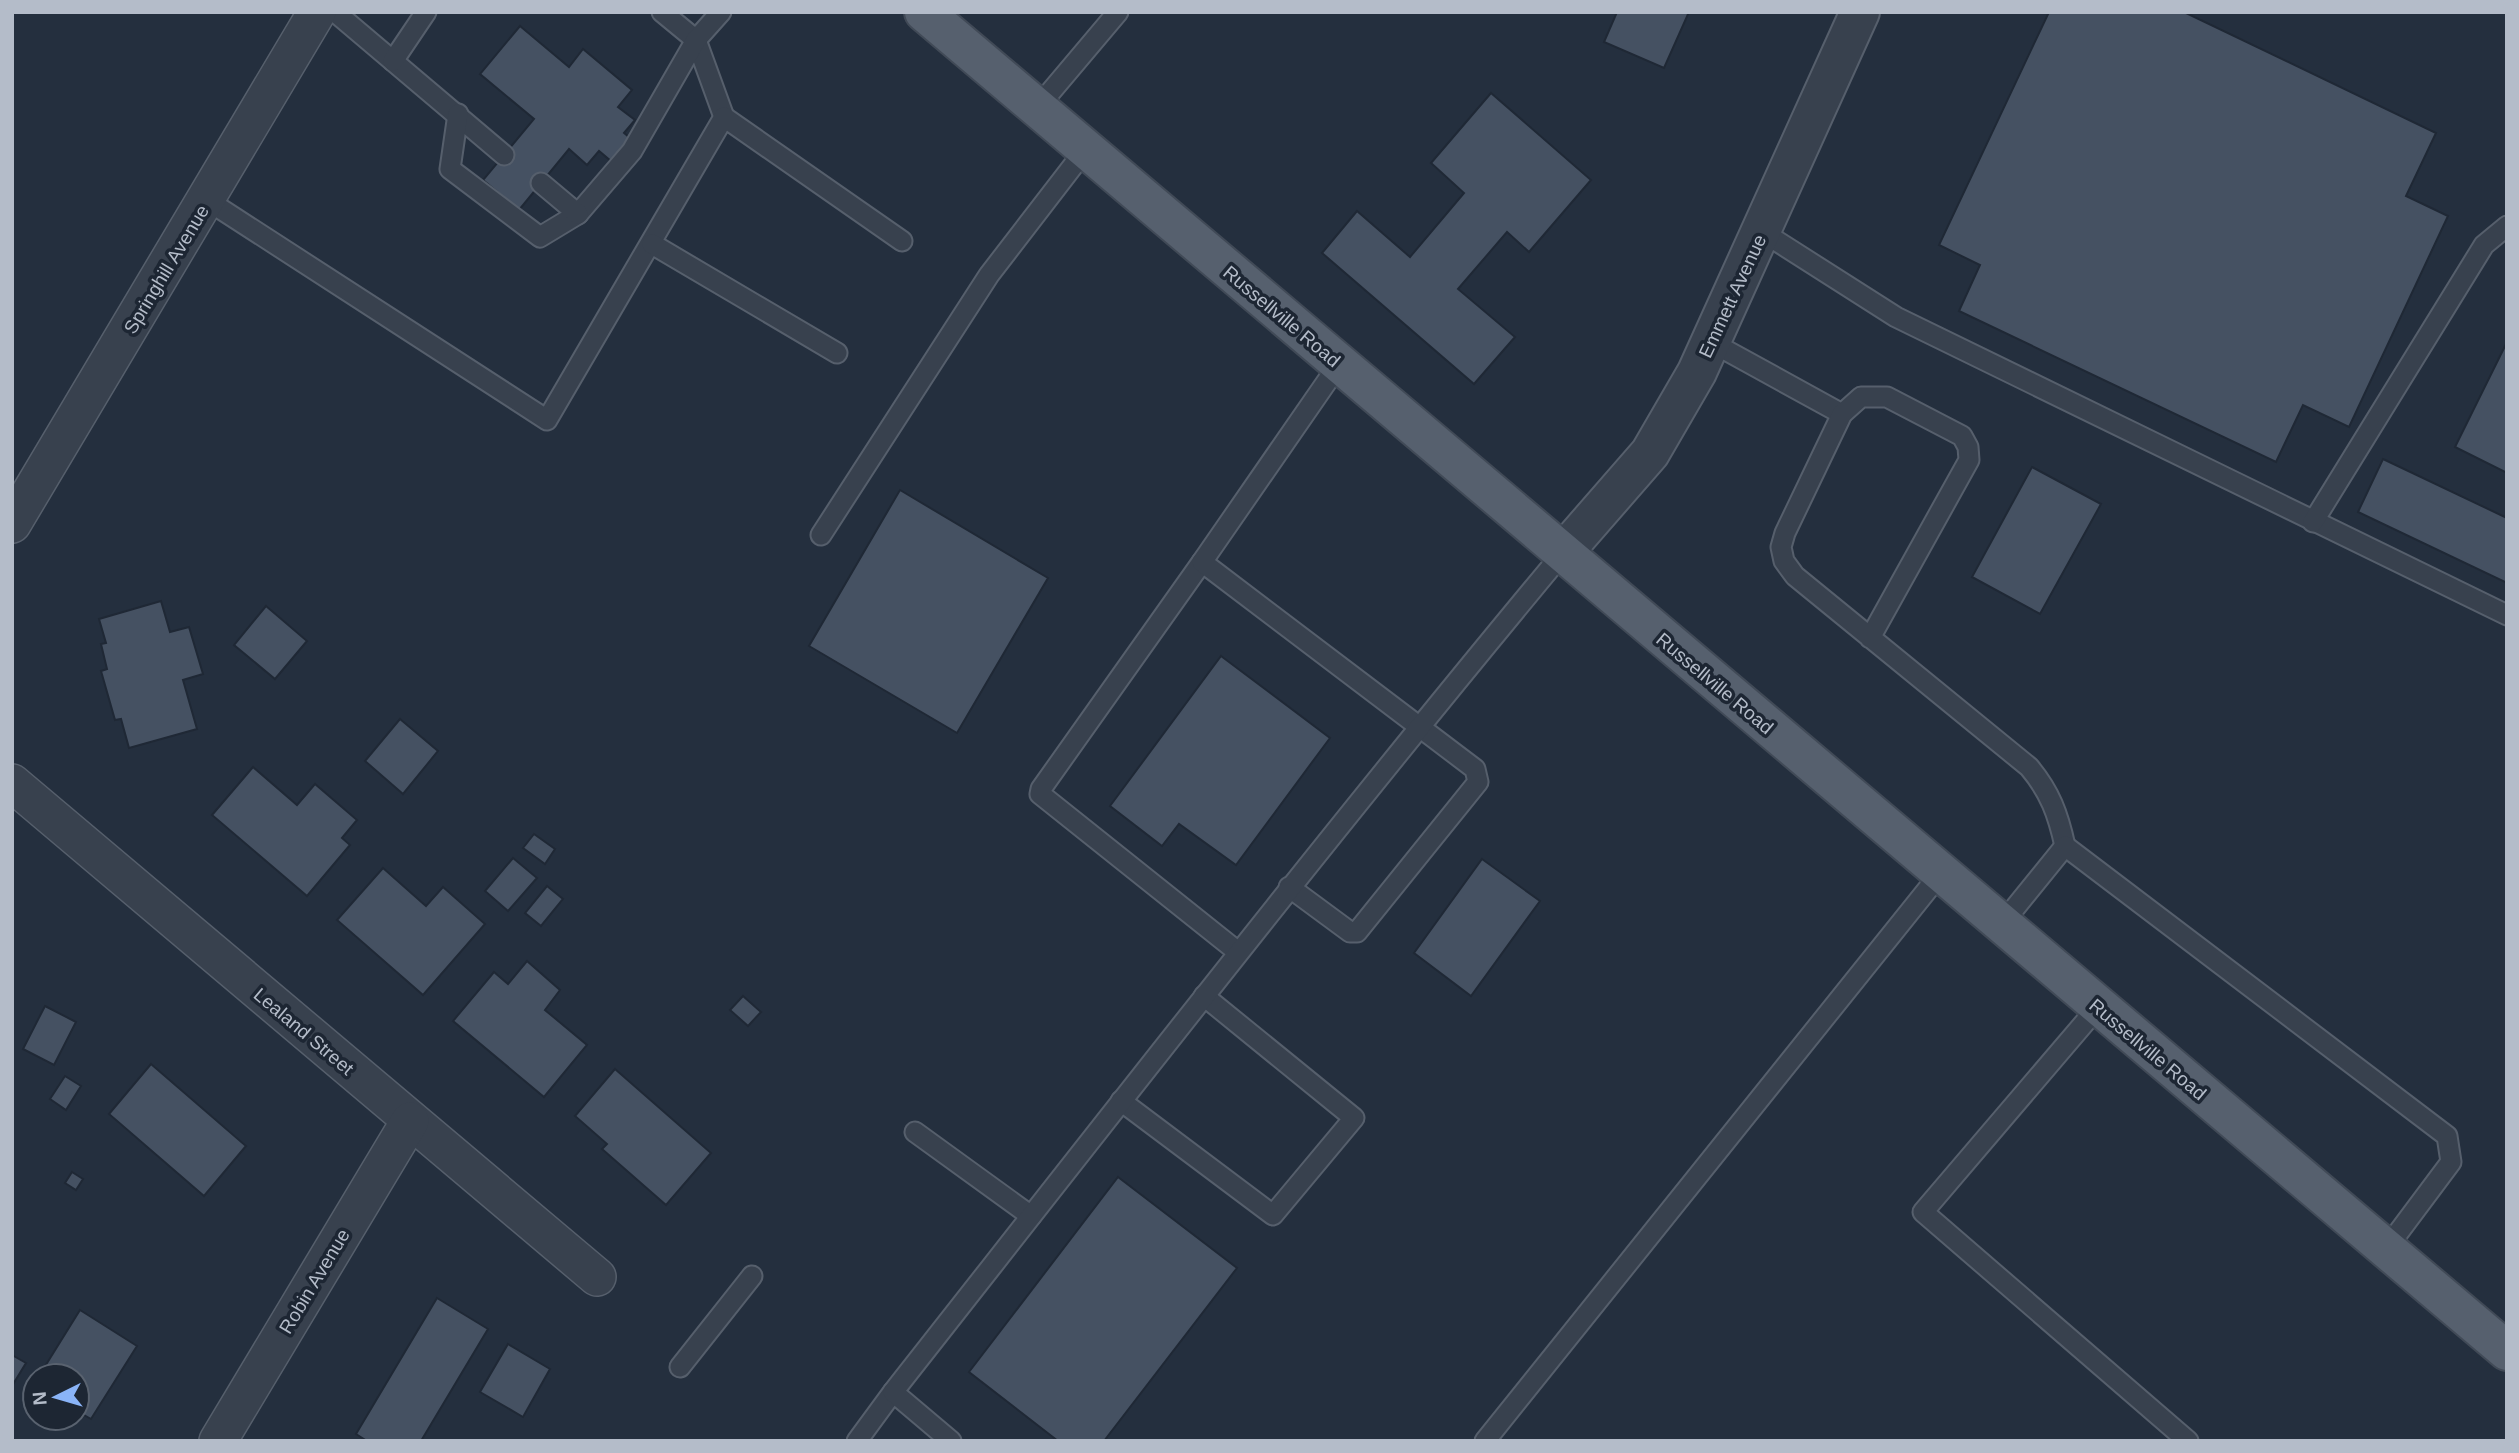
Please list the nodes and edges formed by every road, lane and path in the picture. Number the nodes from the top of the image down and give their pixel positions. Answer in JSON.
{"nodes":[{"id":1,"x":317,"y":12,"type":"edge"},
{"id":2,"x":335,"y":12,"type":"edge"},
{"id":3,"x":426,"y":12,"type":"edge"},
{"id":4,"x":662,"y":12,"type":"edge"},
{"id":5,"x":721,"y":12,"type":"edge"},
{"id":6,"x":924,"y":12,"type":"edge"},
{"id":7,"x":1118,"y":12,"type":"edge"},
{"id":8,"x":1860,"y":12,"type":"edge"},
{"id":9,"x":696,"y":40,"type":"junction"},
{"id":10,"x":393,"y":61,"type":"junction"},
{"id":11,"x":1037,"y":108,"type":"junction"},
{"id":12,"x":458,"y":114,"type":"junction"},
{"id":13,"x":724,"y":117,"type":"junction"},
{"id":14,"x":1086,"y":149,"type":"junction"},
{"id":15,"x":504,"y":155,"type":"dead end"},
{"id":16,"x":541,"y":183,"type":"dead end"},
{"id":17,"x":207,"y":200,"type":"junction"},
{"id":18,"x":578,"y":214,"type":"junction"},
{"id":19,"x":2507,"y":226,"type":"edge"},
{"id":20,"x":1761,"y":231,"type":"junction"},
{"id":21,"x":902,"y":241,"type":"dead end"},
{"id":22,"x":652,"y":244,"type":"junction"},
{"id":23,"x":1711,"y":342,"type":"junction"},
{"id":24,"x":837,"y":353,"type":"dead end"},
{"id":25,"x":1339,"y":364,"type":"junction"},
{"id":26,"x":1842,"y":414,"type":"junction"},
{"id":27,"x":2313,"y":522,"type":"junction"},
{"id":28,"x":12,"y":524,"type":"edge"},
{"id":29,"x":821,"y":535,"type":"dead end"},
{"id":30,"x":1562,"y":554,"type":"junction"},
{"id":31,"x":1202,"y":562,"type":"junction"},
{"id":32,"x":2507,"y":615,"type":"edge"},
{"id":33,"x":1870,"y":638,"type":"junction"},
{"id":34,"x":1419,"y":725,"type":"junction"},
{"id":35,"x":12,"y":783,"type":"edge"},
{"id":36,"x":2065,"y":846,"type":"junction"},
{"id":37,"x":1940,"y":874,"type":"junction"},
{"id":38,"x":1289,"y":887,"type":"junction"},
{"id":39,"x":2001,"y":925,"type":"junction"},
{"id":40,"x":1238,"y":952,"type":"junction"},
{"id":41,"x":1204,"y":996,"type":"junction"},
{"id":42,"x":2098,"y":1007,"type":"junction"},
{"id":43,"x":1121,"y":1101,"type":"junction"},
{"id":44,"x":410,"y":1121,"type":"junction"},
{"id":45,"x":915,"y":1132,"type":"dead end"},
{"id":46,"x":1031,"y":1216,"type":"junction"},
{"id":47,"x":2386,"y":1249,"type":"junction"},
{"id":48,"x":752,"y":1276,"type":"dead end"},
{"id":49,"x":597,"y":1277,"type":"dead end"},
{"id":50,"x":2507,"y":1351,"type":"edge"},
{"id":51,"x":680,"y":1367,"type":"dead end"},
{"id":52,"x":893,"y":1392,"type":"junction"},
{"id":53,"x":218,"y":1441,"type":"edge"},
{"id":54,"x":857,"y":1441,"type":"edge"},
{"id":55,"x":951,"y":1441,"type":"edge"},
{"id":56,"x":1485,"y":1441,"type":"edge"},
{"id":57,"x":2188,"y":1441,"type":"edge"}],
"edges":[{"from":1,"to":17,"type":"street","name":"Springhill Avenue"},
{"from":2,"to":10,"type":"lane"},
{"from":3,"to":10,"type":"lane"},
{"from":4,"to":9,"type":"lane"},
{"from":5,"to":9,"type":"lane"},
{"from":6,"to":11,"type":"main road","name":"Russellville Road"},
{"from":7,"to":11,"type":"lane"},
{"from":8,"to":20,"type":"street","name":"Emmett Avenue"},
{"from":9,"to":13,"type":"lane"},
{"from":9,"to":18,"type":"lane"},
{"from":10,"to":12,"type":"lane"},
{"from":11,"to":14,"type":"main road","name":"Russellville Road"},
{"from":12,"to":15,"type":"lane"},
{"from":12,"to":18,"type":"lane"},
{"from":13,"to":21,"type":"lane"},
{"from":13,"to":22,"type":"lane"},
{"from":14,"to":25,"type":"main road","name":"Russellville Road"},
{"from":14,"to":29,"type":"lane"},
{"from":16,"to":18,"type":"lane"},
{"from":17,"to":22,"type":"lane"},
{"from":17,"to":28,"type":"street","name":"Springhill Avenue"},
{"from":19,"to":27,"type":"lane"},
{"from":20,"to":23,"type":"street","name":"Emmett Avenue"},
{"from":20,"to":27,"type":"lane"},
{"from":22,"to":24,"type":"lane"},
{"from":23,"to":26,"type":"lane"},
{"from":23,"to":30,"type":"street","name":"Emmett Avenue"},
{"from":25,"to":30,"type":"main road","name":"Russellville Road"},
{"from":25,"to":31,"type":"lane"},
{"from":26,"to":33,"type":"lane"},
{"from":26,"to":33,"type":"lane"},
{"from":27,"to":32,"type":"lane"},
{"from":30,"to":34,"type":"lane"},
{"from":30,"to":37,"type":"main road","name":"Russellville Road"},
{"from":31,"to":34,"type":"lane"},
{"from":31,"to":40,"type":"lane"},
{"from":33,"to":36,"type":"lane"},
{"from":34,"to":38,"type":"lane"},
{"from":34,"to":38,"type":"lane"},
{"from":35,"to":44,"type":"street","name":"Lealand Street"},
{"from":36,"to":39,"type":"lane"},
{"from":36,"to":47,"type":"lane"},
{"from":37,"to":39,"type":"main road","name":"Russellville Road"},
{"from":37,"to":56,"type":"lane"},
{"from":38,"to":40,"type":"lane"},
{"from":39,"to":42,"type":"main road","name":"Russellville Road"},
{"from":40,"to":41,"type":"lane"},
{"from":41,"to":43,"type":"lane"},
{"from":41,"to":43,"type":"lane"},
{"from":42,"to":47,"type":"main road","name":"Russellville Road"},
{"from":42,"to":57,"type":"lane"},
{"from":43,"to":46,"type":"lane"},
{"from":44,"to":49,"type":"street","name":"Lealand Street"},
{"from":44,"to":53,"type":"street","name":"Robin Avenue"},
{"from":45,"to":46,"type":"lane"},
{"from":46,"to":52,"type":"lane"},
{"from":47,"to":50,"type":"main road","name":"Russellville Road"},
{"from":48,"to":51,"type":"lane"},
{"from":52,"to":54,"type":"lane"},
{"from":52,"to":55,"type":"lane"}]}
